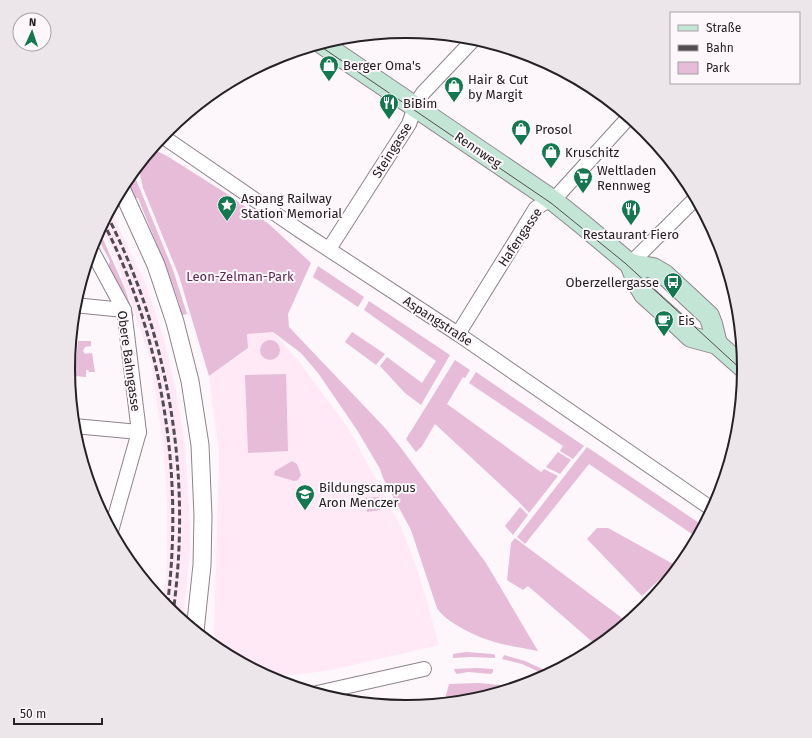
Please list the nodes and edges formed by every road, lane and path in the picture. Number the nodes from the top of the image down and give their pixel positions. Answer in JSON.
{"nodes":[{"id":1,"x":469,"y":44,"type":"edge"},
{"id":2,"x":327,"y":47,"type":"edge"},
{"id":3,"x":415,"y":107,"type":"junction"},
{"id":4,"x":625,"y":121,"type":"edge"},
{"id":5,"x":168,"y":140,"type":"edge"},
{"id":6,"x":125,"y":194,"type":"edge"},
{"id":7,"x":551,"y":199,"type":"junction"},
{"id":8,"x":692,"y":202,"type":"edge"},
{"id":9,"x":329,"y":249,"type":"junction"},
{"id":10,"x":95,"y":257,"type":"edge"},
{"id":11,"x":630,"y":264,"type":"junction"},
{"id":12,"x":81,"y":306,"type":"edge"},
{"id":13,"x":124,"y":310,"type":"junction"},
{"id":14,"x":458,"y":334,"type":"junction"},
{"id":15,"x":717,"y":344,"type":"junction"},
{"id":16,"x":737,"y":361,"type":"edge"},
{"id":17,"x":80,"y":427,"type":"edge"},
{"id":18,"x":139,"y":432,"type":"junction"},
{"id":19,"x":707,"y":507,"type":"edge"},
{"id":20,"x":113,"y":523,"type":"edge"},
{"id":21,"x":196,"y":625,"type":"edge"},
{"id":22,"x":424,"y":669,"type":"dead end"},
{"id":23,"x":327,"y":691,"type":"edge"}],
"edges":[{"from":1,"to":3,"type":"street","name":"Steingasse"},
{"from":2,"to":3,"type":"main road","name":"Rennweg"},
{"from":3,"to":7,"type":"main road","name":"Rennweg"},
{"from":3,"to":9,"type":"street","name":"Steingasse"},
{"from":4,"to":7,"type":"street","name":"Hafengasse"},
{"from":5,"to":9,"type":"street","name":"Aspangstraße"},
{"from":6,"to":21,"type":"street"},
{"from":7,"to":11,"type":"main road","name":"Rennweg"},
{"from":7,"to":14,"type":"street","name":"Hafengasse"},
{"from":8,"to":11,"type":"street"},
{"from":9,"to":14,"type":"street","name":"Aspangstraße"},
{"from":10,"to":13,"type":"street","name":"Obere Bahngasse"},
{"from":11,"to":15,"type":"main road","name":"Rennweg"},
{"from":11,"to":15,"type":"main road"},
{"from":12,"to":13,"type":"street"},
{"from":13,"to":18,"type":"street","name":"Obere Bahngasse"},
{"from":14,"to":19,"type":"street","name":"Aspangstraße"},
{"from":15,"to":16,"type":"main road","name":"Rennweg"},
{"from":17,"to":18,"type":"street"},
{"from":18,"to":20,"type":"street"},
{"from":22,"to":23,"type":"street"}]}
